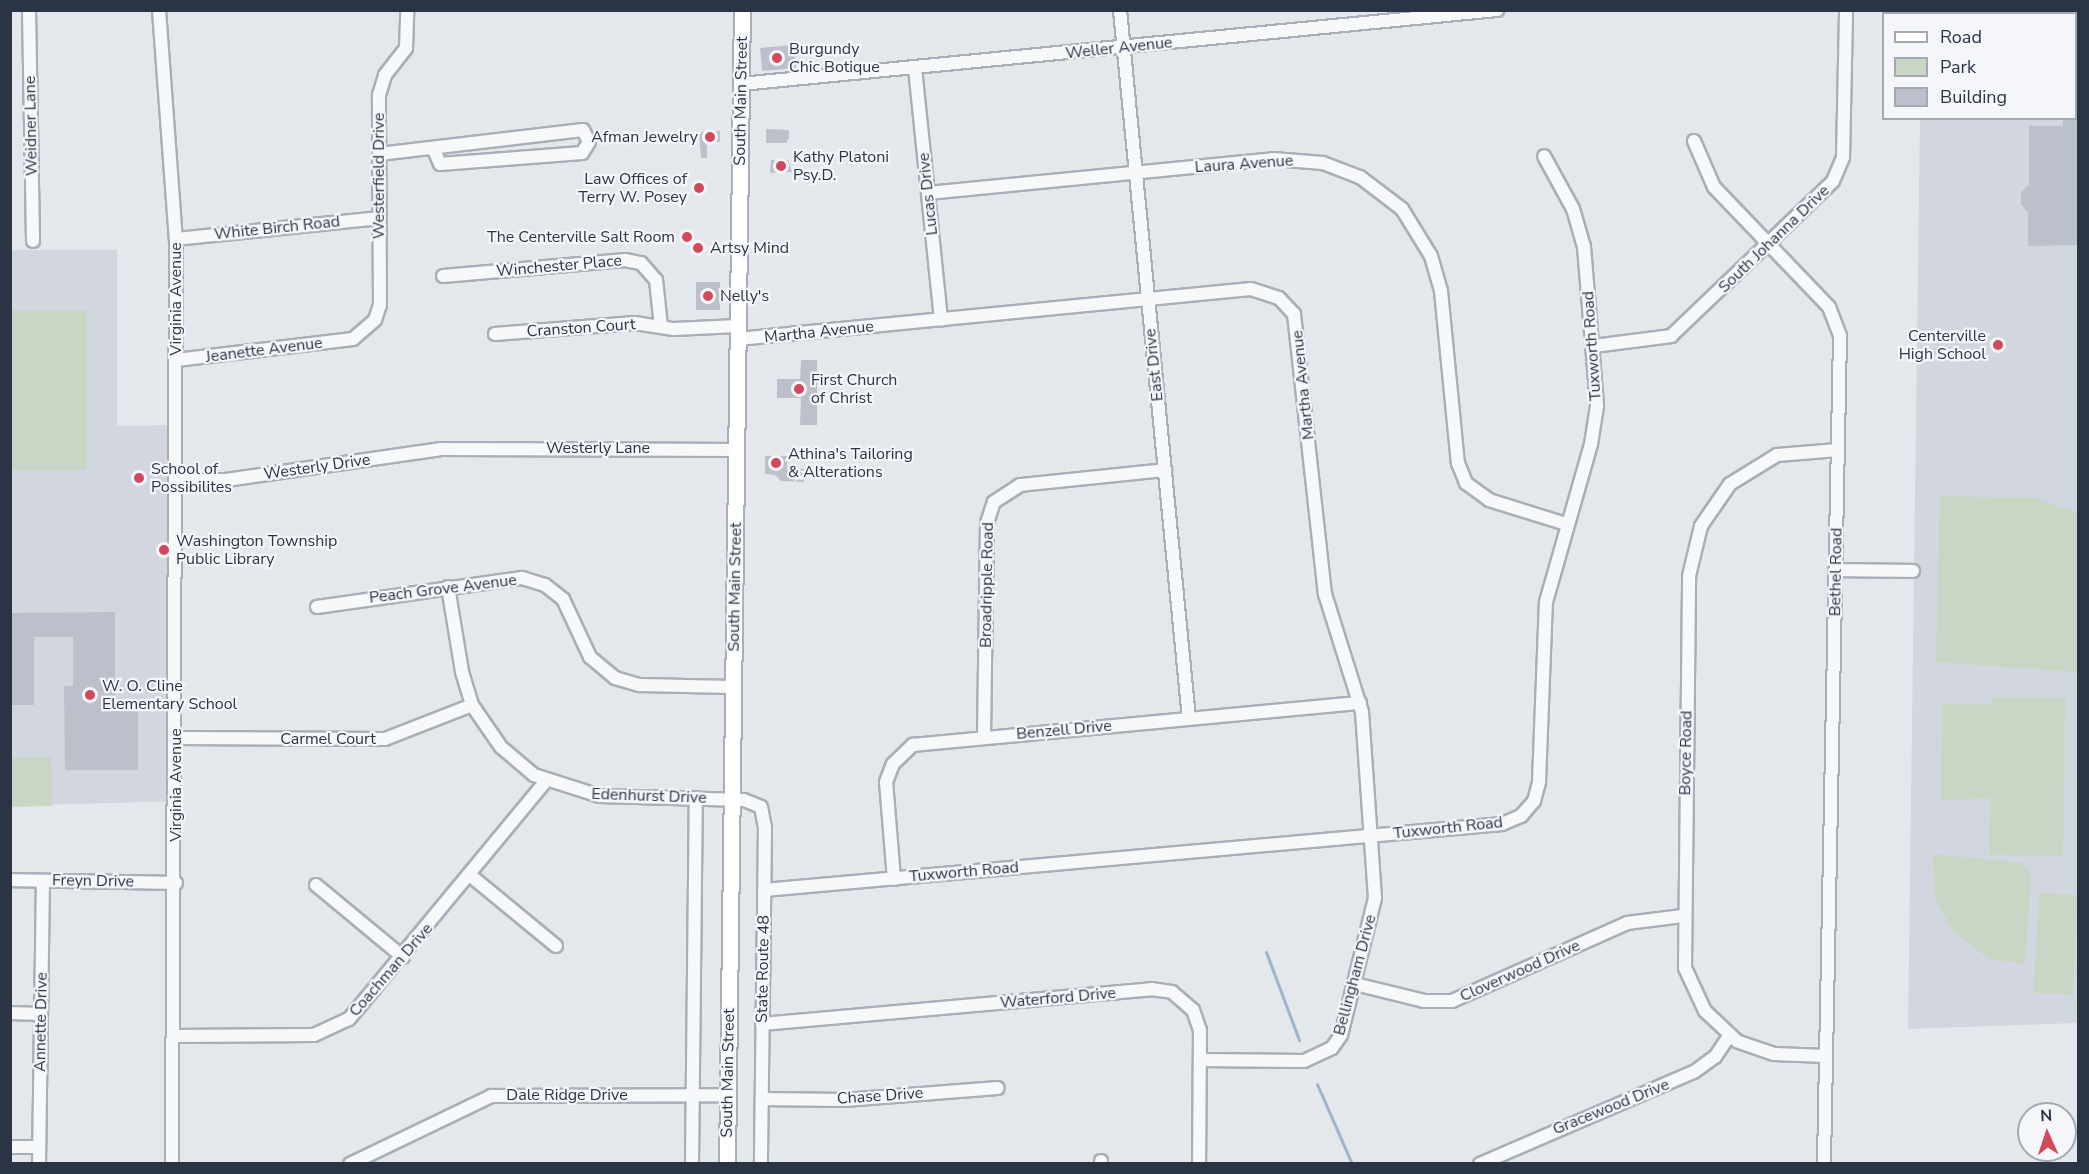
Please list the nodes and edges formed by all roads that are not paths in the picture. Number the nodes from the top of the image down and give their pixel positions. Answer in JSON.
{"nodes":[{"id":1,"x":29,"y":10,"type":"edge"},
{"id":2,"x":159,"y":10,"type":"edge"},
{"id":3,"x":407,"y":10,"type":"edge"},
{"id":4,"x":742,"y":10,"type":"edge"},
{"id":5,"x":1120,"y":10,"type":"edge"},
{"id":6,"x":1497,"y":10,"type":"edge"},
{"id":7,"x":1846,"y":10,"type":"edge"},
{"id":8,"x":1123,"y":47,"type":"junction"},
{"id":9,"x":915,"y":68,"type":"junction"},
{"id":10,"x":741,"y":84,"type":"junction"},
{"id":11,"x":1694,"y":141,"type":"dead end"},
{"id":12,"x":434,"y":150,"type":"junction"},
{"id":13,"x":379,"y":154,"type":"junction"},
{"id":14,"x":1544,"y":156,"type":"dead end"},
{"id":15,"x":1136,"y":173,"type":"junction"},
{"id":16,"x":928,"y":194,"type":"junction"},
{"id":17,"x":379,"y":218,"type":"junction"},
{"id":18,"x":176,"y":238,"type":"junction"},
{"id":19,"x":33,"y":241,"type":"dead end"},
{"id":20,"x":1769,"y":244,"type":"junction"},
{"id":21,"x":443,"y":276,"type":"dead end"},
{"id":22,"x":1148,"y":299,"type":"junction"},
{"id":23,"x":941,"y":320,"type":"junction"},
{"id":24,"x":662,"y":327,"type":"junction"},
{"id":25,"x":738,"y":332,"type":"junction"},
{"id":26,"x":495,"y":334,"type":"dead end"},
{"id":27,"x":353,"y":339,"type":"joint"},
{"id":28,"x":1594,"y":346,"type":"junction"},
{"id":29,"x":176,"y":360,"type":"junction"},
{"id":30,"x":458,"y":448,"type":"joint"},
{"id":31,"x":737,"y":450,"type":"junction"},
{"id":32,"x":1838,"y":450,"type":"junction"},
{"id":33,"x":1165,"y":470,"type":"junction"},
{"id":34,"x":176,"y":480,"type":"junction"},
{"id":35,"x":1566,"y":524,"type":"junction"},
{"id":36,"x":1836,"y":570,"type":"junction"},
{"id":37,"x":1913,"y":571,"type":"dead end"},
{"id":38,"x":448,"y":587,"type":"junction"},
{"id":39,"x":317,"y":607,"type":"dead end"},
{"id":40,"x":733,"y":687,"type":"junction"},
{"id":41,"x":1360,"y":703,"type":"junction"},
{"id":42,"x":472,"y":705,"type":"junction"},
{"id":43,"x":1189,"y":719,"type":"junction"},
{"id":44,"x":984,"y":737,"type":"junction"},
{"id":45,"x":176,"y":738,"type":"junction"},
{"id":46,"x":546,"y":781,"type":"junction"},
{"id":47,"x":696,"y":798,"type":"junction"},
{"id":48,"x":732,"y":800,"type":"junction"},
{"id":49,"x":1373,"y":836,"type":"junction"},
{"id":50,"x":471,"y":876,"type":"junction"},
{"id":51,"x":894,"y":879,"type":"junction"},
{"id":52,"x":10,"y":880,"type":"edge"},
{"id":53,"x":43,"y":881,"type":"junction"},
{"id":54,"x":176,"y":883,"type":"junction"},
{"id":55,"x":315,"y":885,"type":"dead end"},
{"id":56,"x":764,"y":890,"type":"junction"},
{"id":57,"x":1683,"y":916,"type":"junction"},
{"id":58,"x":556,"y":946,"type":"dead end"},
{"id":59,"x":403,"y":957,"type":"junction"},
{"id":60,"x":1355,"y":984,"type":"junction"},
{"id":61,"x":10,"y":1013,"type":"edge"},
{"id":62,"x":41,"y":1014,"type":"junction"},
{"id":63,"x":762,"y":1024,"type":"junction"},
{"id":64,"x":1730,"y":1035,"type":"junction"},
{"id":65,"x":174,"y":1036,"type":"junction"},
{"id":66,"x":1826,"y":1056,"type":"junction"},
{"id":67,"x":1200,"y":1060,"type":"junction"},
{"id":68,"x":998,"y":1088,"type":"dead end"},
{"id":69,"x":692,"y":1095,"type":"junction"},
{"id":70,"x":728,"y":1095,"type":"junction"},
{"id":71,"x":762,"y":1099,"type":"junction"},
{"id":72,"x":10,"y":1147,"type":"edge"},
{"id":73,"x":39,"y":1147,"type":"junction"},
{"id":74,"x":39,"y":1164,"type":"edge"},
{"id":75,"x":172,"y":1164,"type":"edge"},
{"id":76,"x":350,"y":1164,"type":"edge"},
{"id":77,"x":692,"y":1164,"type":"edge"},
{"id":78,"x":727,"y":1164,"type":"edge"},
{"id":79,"x":761,"y":1164,"type":"edge"},
{"id":80,"x":1199,"y":1164,"type":"edge"},
{"id":81,"x":1480,"y":1164,"type":"edge"},
{"id":82,"x":1824,"y":1164,"type":"edge"}],
"edges":[{"from":1,"to":19,"type":"street","name":"Weidner Lane"},
{"from":2,"to":18,"type":"street","name":"Virginia Avenue"},
{"from":3,"to":13,"type":"street","name":"Westerfield Drive"},
{"from":4,"to":10,"type":"main road","name":"South Main Street"},
{"from":5,"to":8,"type":"street","name":"East Drive"},
{"from":6,"to":8,"type":"street","name":"Weller Avenue"},
{"from":7,"to":20,"type":"street","name":"South Johanna Drive"},
{"from":8,"to":9,"type":"street","name":"Weller Avenue"},
{"from":8,"to":15,"type":"street","name":"East Drive"},
{"from":9,"to":10,"type":"street","name":"Weller Avenue"},
{"from":9,"to":16,"type":"street","name":"Lucas Drive"},
{"from":10,"to":25,"type":"main road","name":"South Main Street"},
{"from":11,"to":20,"type":"street","name":"Bethel Road"},
{"from":12,"to":12,"type":"street"},
{"from":12,"to":13,"type":"street"},
{"from":13,"to":17,"type":"street","name":"Westerfield Drive"},
{"from":14,"to":28,"type":"street","name":"Tuxworth Road"},
{"from":15,"to":16,"type":"street","name":"Laura Avenue"},
{"from":15,"to":22,"type":"street","name":"East Drive"},
{"from":15,"to":35,"type":"street","name":"Laura Avenue"},
{"from":16,"to":23,"type":"street","name":"Lucas Drive"},
{"from":17,"to":18,"type":"street","name":"White Birch Road"},
{"from":17,"to":27,"type":"street","name":"Westerfield Drive"},
{"from":18,"to":29,"type":"street","name":"Virginia Avenue"},
{"from":20,"to":28,"type":"street","name":"South Johanna Drive"},
{"from":20,"to":32,"type":"street","name":"Bethel Road"},
{"from":21,"to":24,"type":"street","name":"Winchester Place"},
{"from":22,"to":23,"type":"street","name":"Martha Avenue"},
{"from":22,"to":33,"type":"street","name":"East Drive"},
{"from":22,"to":41,"type":"street","name":"Martha Avenue"},
{"from":23,"to":25,"type":"street","name":"Martha Avenue"},
{"from":24,"to":25,"type":"street","name":"Cranston Court"},
{"from":24,"to":26,"type":"street","name":"Cranston Court"},
{"from":25,"to":31,"type":"main road","name":"South Main Street"},
{"from":27,"to":29,"type":"street","name":"Jeanette Avenue"},
{"from":28,"to":35,"type":"street","name":"Tuxworth Road"},
{"from":29,"to":34,"type":"street","name":"Virginia Avenue"},
{"from":30,"to":31,"type":"street","name":"Westerly Lane"},
{"from":30,"to":34,"type":"street","name":"Westerly Drive"},
{"from":31,"to":40,"type":"main road","name":"South Main Street"},
{"from":32,"to":36,"type":"street","name":"Bethel Road"},
{"from":32,"to":57,"type":"street","name":"Boyce Road"},
{"from":33,"to":43,"type":"street","name":"East Drive"},
{"from":33,"to":44,"type":"street","name":"Broadripple Road"},
{"from":34,"to":45,"type":"street","name":"Virginia Avenue"},
{"from":35,"to":49,"type":"street","name":"Tuxworth Road"},
{"from":36,"to":37,"type":"street"},
{"from":36,"to":66,"type":"street","name":"Bethel Road"},
{"from":38,"to":39,"type":"street","name":"Peach Grove Avenue"},
{"from":38,"to":40,"type":"street","name":"Peach Grove Avenue"},
{"from":38,"to":42,"type":"street","name":"Edenhurst Drive"},
{"from":40,"to":48,"type":"main road","name":"South Main Street"},
{"from":41,"to":43,"type":"street","name":"Benzell Drive"},
{"from":41,"to":49,"type":"street","name":"Martha Avenue"},
{"from":42,"to":45,"type":"street","name":"Carmel Court"},
{"from":42,"to":46,"type":"street","name":"Edenhurst Drive"},
{"from":43,"to":44,"type":"street","name":"Benzell Drive"},
{"from":44,"to":51,"type":"street","name":"Benzell Drive"},
{"from":45,"to":54,"type":"street","name":"Virginia Avenue"},
{"from":46,"to":47,"type":"street","name":"Edenhurst Drive"},
{"from":46,"to":50,"type":"street","name":"Coachman Drive"},
{"from":47,"to":48,"type":"street","name":"Edenhurst Drive"},
{"from":47,"to":69,"type":"street"},
{"from":48,"to":56,"type":"street","name":"State Route 48"},
{"from":48,"to":70,"type":"main road","name":"South Main Street"},
{"from":49,"to":51,"type":"street","name":"Tuxworth Road"},
{"from":49,"to":60,"type":"street","name":"Bellingham Drive"},
{"from":50,"to":58,"type":"street"},
{"from":50,"to":59,"type":"street","name":"Coachman Drive"},
{"from":51,"to":56,"type":"street","name":"Tuxworth Road"},
{"from":52,"to":53,"type":"street","name":"Freyn Drive"},
{"from":53,"to":54,"type":"street","name":"Freyn Drive"},
{"from":53,"to":62,"type":"street","name":"Annette Drive"},
{"from":54,"to":65,"type":"street","name":"Virginia Avenue"},
{"from":55,"to":59,"type":"street"},
{"from":56,"to":63,"type":"street","name":"State Route 48"},
{"from":57,"to":60,"type":"street","name":"Cloverwood Drive"},
{"from":57,"to":64,"type":"street","name":"Boyce Road"},
{"from":59,"to":65,"type":"street","name":"Coachman Drive"},
{"from":60,"to":67,"type":"street","name":"Bellingham Drive"},
{"from":61,"to":62,"type":"street"},
{"from":62,"to":73,"type":"street","name":"Annette Drive"},
{"from":63,"to":67,"type":"street","name":"Waterford Drive"},
{"from":63,"to":71,"type":"street","name":"State Route 48"},
{"from":64,"to":66,"type":"street","name":"Boyce Road"},
{"from":64,"to":81,"type":"street","name":"Gracewood Drive"},
{"from":65,"to":75,"type":"street","name":"Virginia Avenue"},
{"from":66,"to":82,"type":"street","name":"Bethel Road"},
{"from":67,"to":80,"type":"street","name":"Waterford Drive"},
{"from":68,"to":71,"type":"street","name":"Chase Drive"},
{"from":69,"to":70,"type":"street","name":"Dale Ridge Drive"},
{"from":69,"to":76,"type":"street","name":"Dale Ridge Drive"},
{"from":69,"to":77,"type":"street"},
{"from":70,"to":78,"type":"main road","name":"South Main Street"},
{"from":71,"to":79,"type":"street","name":"State Route 48"},
{"from":72,"to":73,"type":"street"},
{"from":73,"to":74,"type":"street","name":"Annette Drive"}]}
